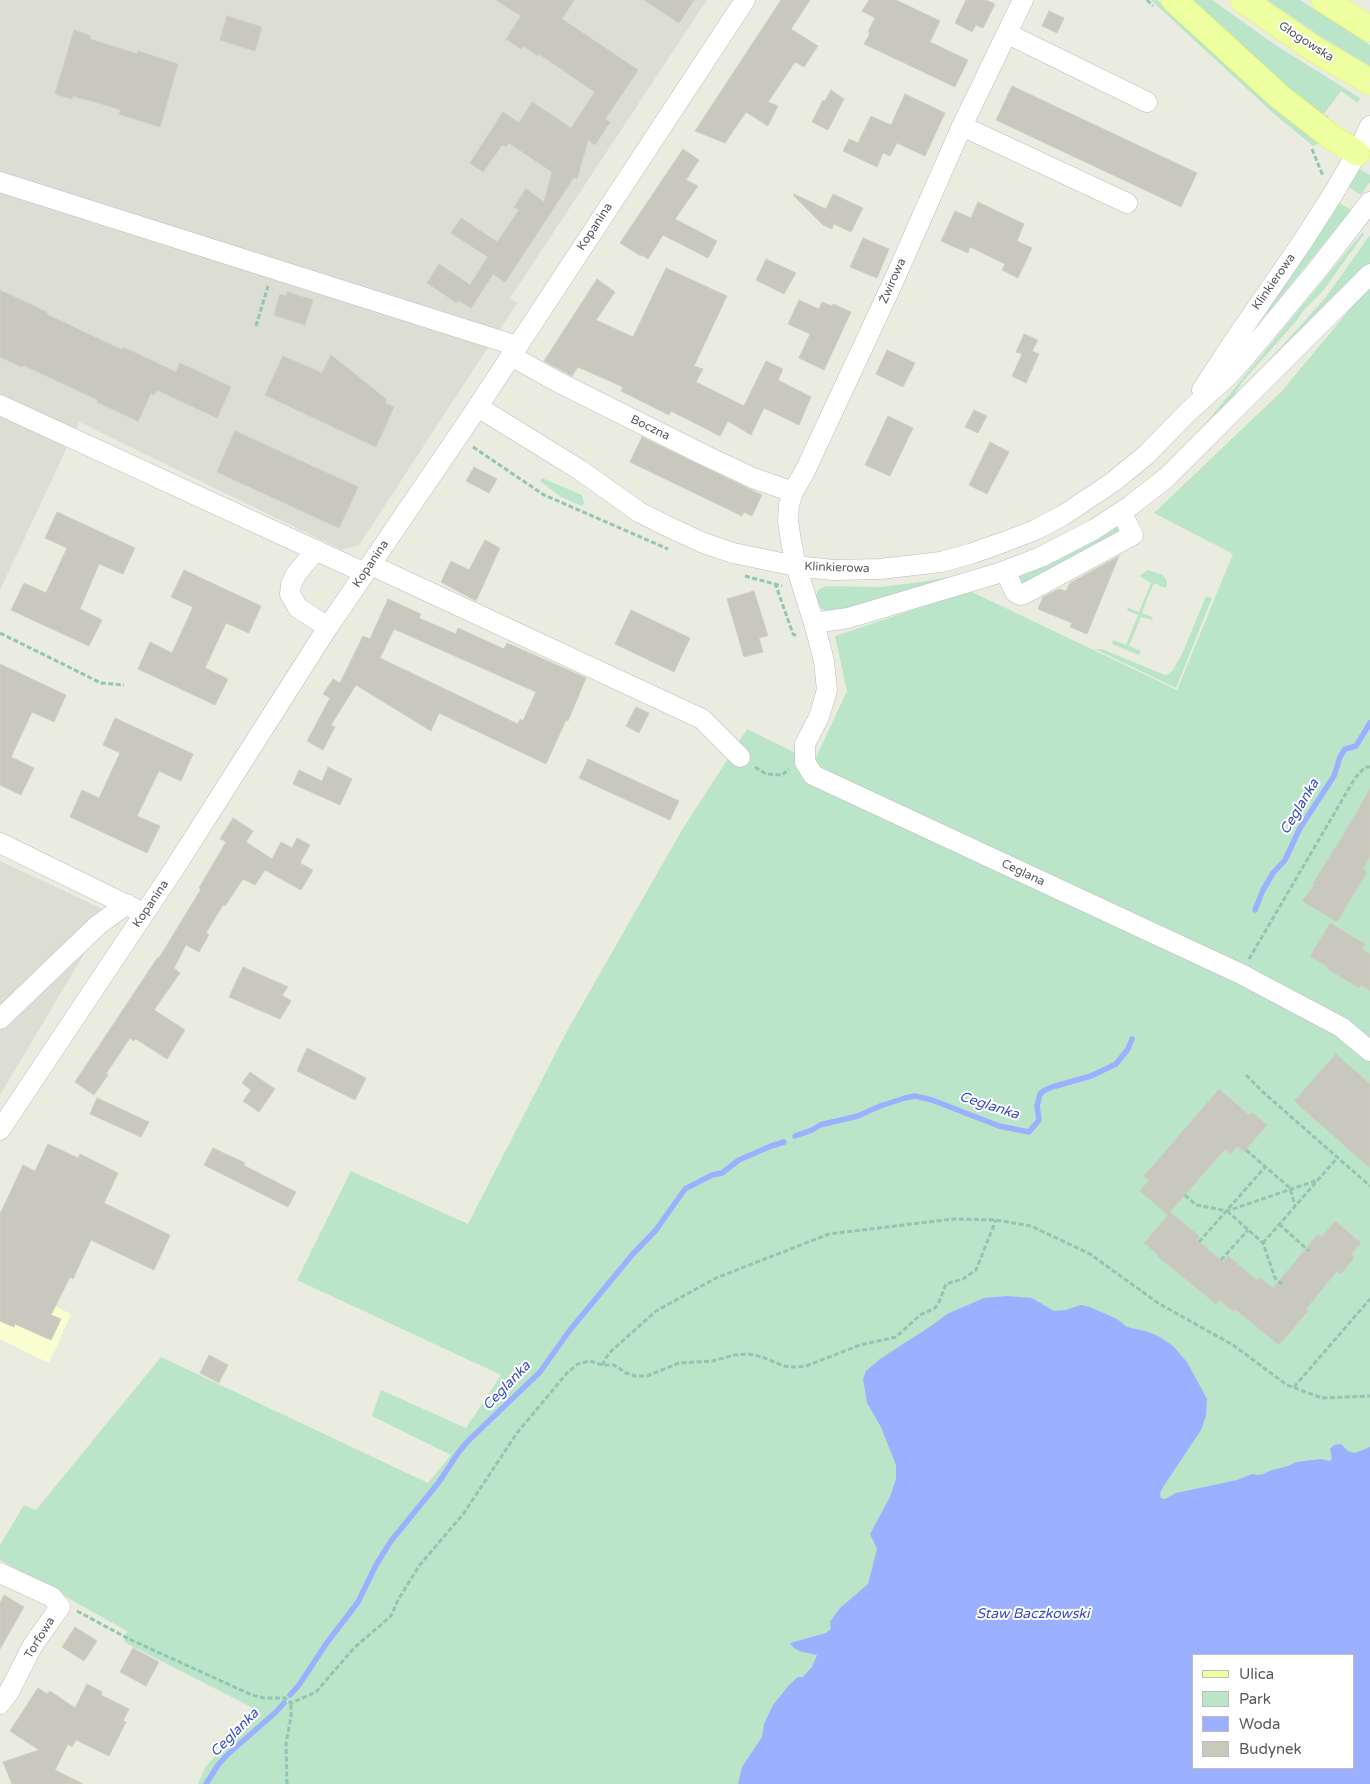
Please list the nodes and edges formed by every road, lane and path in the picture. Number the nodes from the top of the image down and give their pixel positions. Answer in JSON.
{"nodes":[{"id":1,"x":745,"y":0,"type":"edge"},
{"id":2,"x":1024,"y":0,"type":"edge"},
{"id":3,"x":1174,"y":0,"type":"edge"},
{"id":4,"x":1243,"y":0,"type":"edge"},
{"id":5,"x":1324,"y":0,"type":"edge"},
{"id":6,"x":1370,"y":29,"type":"edge"},
{"id":7,"x":1008,"y":34,"type":"junction"},
{"id":8,"x":1370,"y":82,"type":"edge"},
{"id":9,"x":1147,"y":102,"type":"dead end"},
{"id":10,"x":962,"y":126,"type":"junction"},
{"id":11,"x":1370,"y":126,"type":"edge"},
{"id":12,"x":1364,"y":156,"type":"edge"},
{"id":13,"x":0,"y":182,"type":"edge"},
{"id":14,"x":1370,"y":202,"type":"edge"},
{"id":15,"x":1127,"y":203,"type":"dead end"},
{"id":16,"x":1370,"y":274,"type":"edge"},
{"id":17,"x":269,"y":284,"type":"dead end"},
{"id":18,"x":256,"y":326,"type":"dead end"},
{"id":19,"x":514,"y":351,"type":"junction"},
{"id":20,"x":0,"y":405,"type":"edge"},
{"id":21,"x":478,"y":407,"type":"junction"},
{"id":22,"x":1189,"y":411,"type":"junction"},
{"id":23,"x":458,"y":437,"type":"junction"},
{"id":24,"x":793,"y":492,"type":"junction"},
{"id":25,"x":544,"y":495,"type":"dead end"},
{"id":26,"x":1121,"y":512,"type":"junction"},
{"id":27,"x":316,"y":550,"type":"junction"},
{"id":28,"x":796,"y":566,"type":"junction"},
{"id":29,"x":368,"y":569,"type":"junction"},
{"id":30,"x":1005,"y":571,"type":"junction"},
{"id":31,"x":775,"y":583,"type":"dead end"},
{"id":32,"x":328,"y":627,"type":"junction"},
{"id":33,"x":810,"y":632,"type":"junction"},
{"id":34,"x":0,"y":633,"type":"edge"},
{"id":35,"x":124,"y":685,"type":"dead end"},
{"id":36,"x":740,"y":757,"type":"joint"},
{"id":37,"x":805,"y":762,"type":"junction"},
{"id":38,"x":1370,"y":767,"type":"edge"},
{"id":39,"x":0,"y":843,"type":"edge"},
{"id":40,"x":135,"y":909,"type":"junction"},
{"id":41,"x":1241,"y":974,"type":"junction"},
{"id":42,"x":0,"y":1019,"type":"edge"},
{"id":43,"x":1370,"y":1051,"type":"edge"},
{"id":44,"x":1246,"y":1075,"type":"dead end"},
{"id":45,"x":0,"y":1130,"type":"edge"},
{"id":46,"x":1246,"y":1150,"type":"dead end"},
{"id":47,"x":1338,"y":1157,"type":"junction"},
{"id":48,"x":1266,"y":1166,"type":"junction"},
{"id":49,"x":1318,"y":1180,"type":"junction"},
{"id":50,"x":1370,"y":1186,"type":"edge"},
{"id":51,"x":1290,"y":1188,"type":"junction"},
{"id":52,"x":1185,"y":1195,"type":"dead end"},
{"id":53,"x":1295,"y":1206,"type":"junction"},
{"id":54,"x":1227,"y":1211,"type":"junction"},
{"id":55,"x":996,"y":1220,"type":"junction"},
{"id":56,"x":1279,"y":1224,"type":"junction"},
{"id":57,"x":1248,"y":1230,"type":"junction"},
{"id":58,"x":1199,"y":1242,"type":"dead end"},
{"id":59,"x":1263,"y":1243,"type":"junction"},
{"id":60,"x":1309,"y":1251,"type":"dead end"},
{"id":61,"x":1221,"y":1260,"type":"dead end"},
{"id":62,"x":1282,"y":1284,"type":"dead end"},
{"id":63,"x":1370,"y":1299,"type":"edge"},
{"id":64,"x":602,"y":1365,"type":"junction"},
{"id":65,"x":1294,"y":1387,"type":"junction"},
{"id":66,"x":1370,"y":1396,"type":"edge"},
{"id":67,"x":0,"y":1573,"type":"edge"},
{"id":68,"x":60,"y":1607,"type":"junction"},
{"id":69,"x":291,"y":1703,"type":"junction"},
{"id":70,"x":0,"y":1704,"type":"edge"},
{"id":71,"x":287,"y":1784,"type":"edge"}],
"edges":[{"from":1,"to":19,"type":"street","name":"Kopanina"},
{"from":2,"to":7,"type":"street","name":"Żwirowa"},
{"from":3,"to":12,"type":"main road"},
{"from":4,"to":8,"type":"main road","name":"Głogowska"},
{"from":5,"to":6,"type":"main road"},
{"from":7,"to":9,"type":"street"},
{"from":7,"to":10,"type":"street","name":"Żwirowa"},
{"from":10,"to":15,"type":"street"},
{"from":10,"to":24,"type":"street","name":"Żwirowa"},
{"from":11,"to":12,"type":"street","name":"Klinkierowa"},
{"from":12,"to":22,"type":"street","name":"Klinkierowa"},
{"from":13,"to":19,"type":"street","name":"Boczna"},
{"from":14,"to":22,"type":"street","name":"Klinkierowa"},
{"from":16,"to":26,"type":"street"},
{"from":17,"to":18,"type":"path"},
{"from":19,"to":21,"type":"street","name":"Kopanina"},
{"from":19,"to":24,"type":"street","name":"Boczna"},
{"from":20,"to":27,"type":"street"},
{"from":21,"to":23,"type":"street","name":"Kopanina"},
{"from":21,"to":28,"type":"street","name":"Klinkierowa"},
{"from":22,"to":28,"type":"street","name":"Klinkierowa"},
{"from":23,"to":25,"type":"path"},
{"from":23,"to":29,"type":"street","name":"Kopanina"},
{"from":24,"to":28,"type":"street","name":"Żwirowa"},
{"from":26,"to":30,"type":"street"},
{"from":26,"to":30,"type":"street"},
{"from":27,"to":29,"type":"street"},
{"from":27,"to":32,"type":"street"},
{"from":28,"to":33,"type":"street","name":"Żwirowa"},
{"from":29,"to":32,"type":"street","name":"Kopanina"},
{"from":29,"to":36,"type":"street"},
{"from":30,"to":33,"type":"street"},
{"from":31,"to":33,"type":"path"},
{"from":32,"to":40,"type":"street","name":"Kopanina"},
{"from":33,"to":37,"type":"street"},
{"from":34,"to":35,"type":"path"},
{"from":36,"to":37,"type":"path"},
{"from":37,"to":41,"type":"street","name":"Ceglana"},
{"from":38,"to":41,"type":"path"},
{"from":39,"to":40,"type":"street"},
{"from":40,"to":42,"type":"street"},
{"from":40,"to":45,"type":"street","name":"Kopanina"},
{"from":41,"to":43,"type":"street","name":"Ceglana"},
{"from":44,"to":47,"type":"path"},
{"from":46,"to":48,"type":"path"},
{"from":47,"to":49,"type":"path"},
{"from":47,"to":50,"type":"path"},
{"from":48,"to":51,"type":"path"},
{"from":48,"to":54,"type":"path"},
{"from":49,"to":51,"type":"path"},
{"from":49,"to":53,"type":"path"},
{"from":51,"to":53,"type":"path"},
{"from":51,"to":54,"type":"path"},
{"from":52,"to":54,"type":"path"},
{"from":53,"to":56,"type":"path"},
{"from":54,"to":57,"type":"path"},
{"from":54,"to":58,"type":"path"},
{"from":55,"to":64,"type":"path"},
{"from":55,"to":64,"type":"path"},
{"from":55,"to":65,"type":"path"},
{"from":56,"to":59,"type":"path"},
{"from":56,"to":60,"type":"path"},
{"from":57,"to":59,"type":"path"},
{"from":57,"to":61,"type":"path"},
{"from":59,"to":62,"type":"path"},
{"from":63,"to":65,"type":"path"},
{"from":64,"to":69,"type":"path"},
{"from":65,"to":66,"type":"path"},
{"from":67,"to":68,"type":"street","name":"Torfowa"},
{"from":68,"to":69,"type":"path"},
{"from":68,"to":70,"type":"street","name":"Torfowa"},
{"from":69,"to":71,"type":"path"}]}
